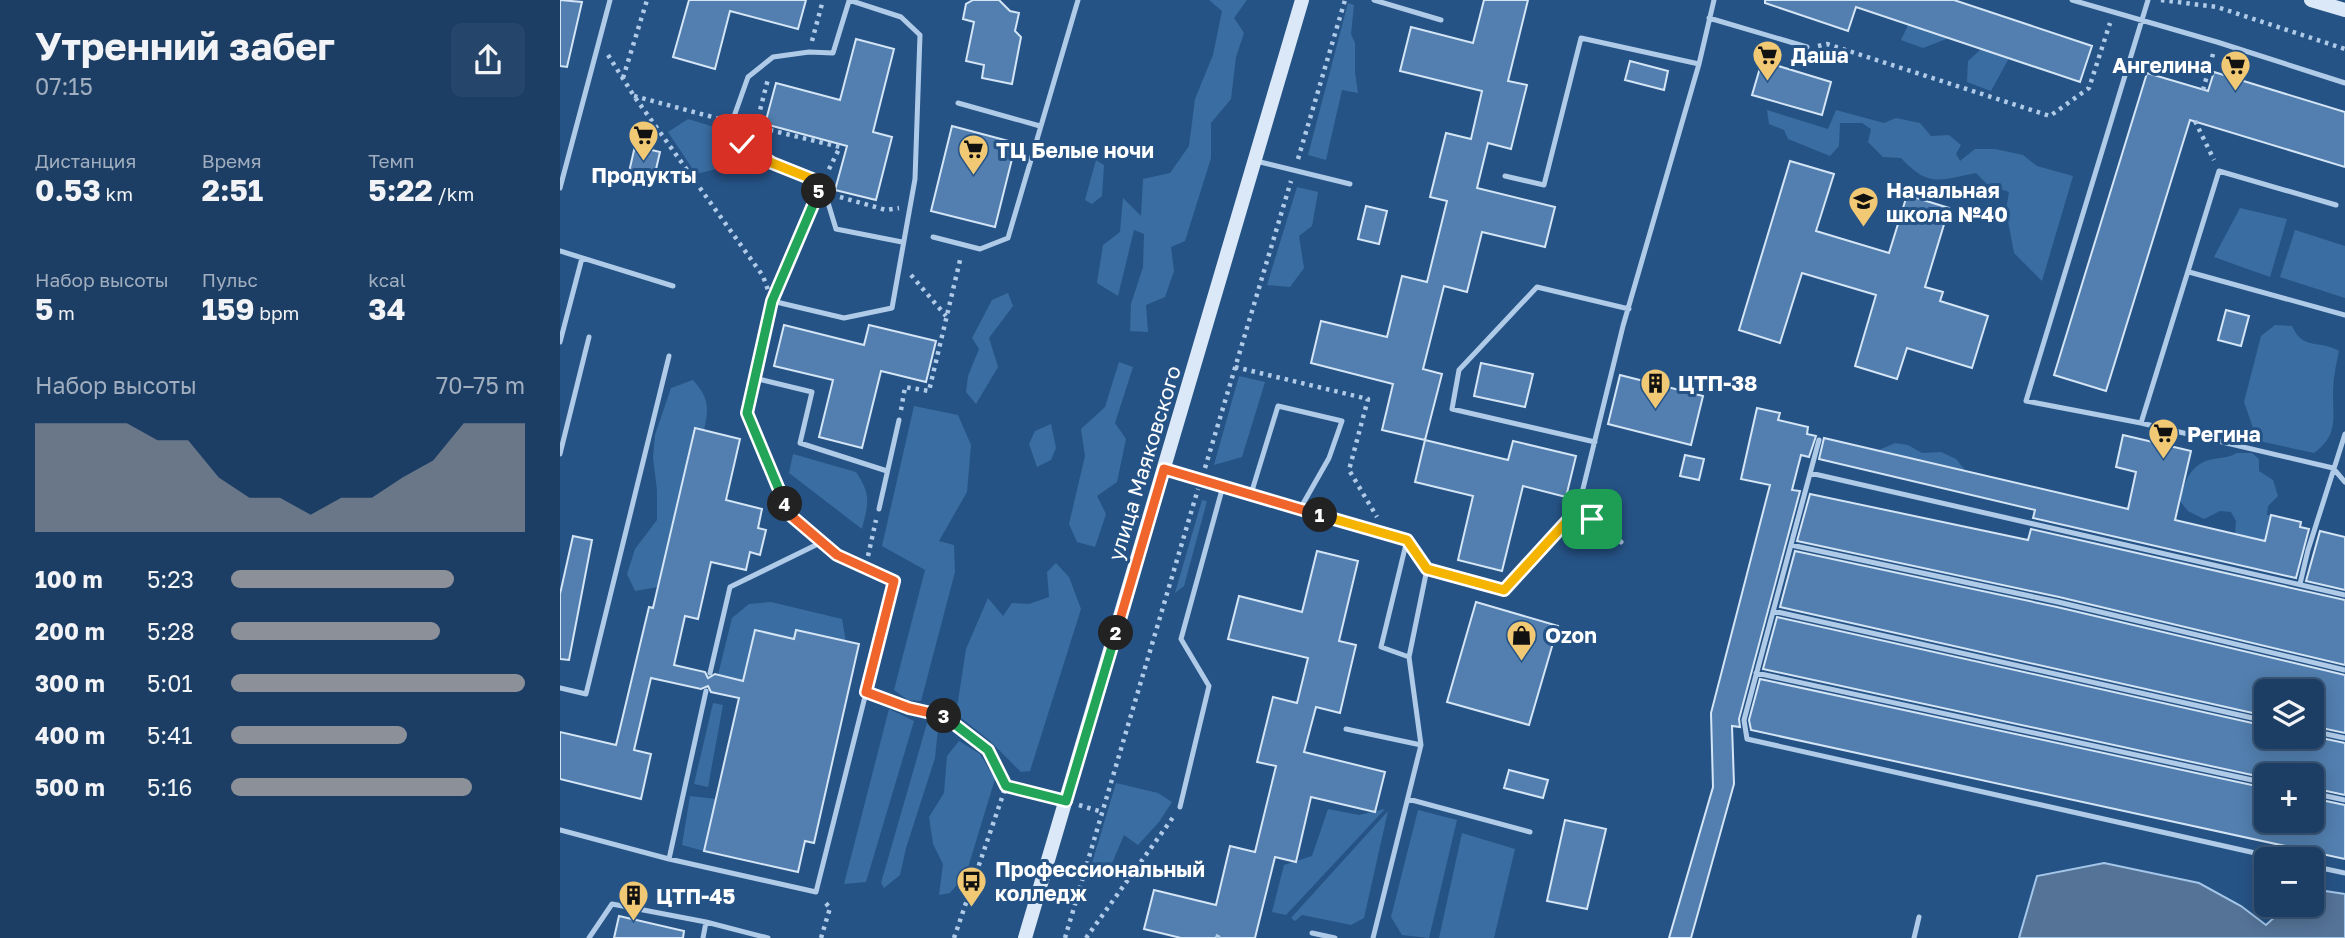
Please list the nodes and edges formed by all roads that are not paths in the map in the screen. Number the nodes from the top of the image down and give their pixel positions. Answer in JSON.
{"nodes":[{"id":1,"x":610,"y":0,"type":"edge"},
{"id":2,"x":1078,"y":0,"type":"edge"},
{"id":3,"x":1301,"y":0,"type":"edge"},
{"id":4,"x":1374,"y":0,"type":"edge"},
{"id":5,"x":1714,"y":0,"type":"edge"},
{"id":6,"x":2072,"y":0,"type":"edge"},
{"id":7,"x":2148,"y":0,"type":"edge"},
{"id":8,"x":2311,"y":0,"type":"edge"},
{"id":9,"x":849,"y":1,"type":"edge"},
{"id":10,"x":2345,"y":10,"type":"edge"},
{"id":11,"x":1709,"y":18,"type":"junction"},
{"id":12,"x":1441,"y":20,"type":"dead end"},
{"id":13,"x":2143,"y":22,"type":"junction"},
{"id":14,"x":1807,"y":47,"type":"road end"},
{"id":15,"x":1699,"y":64,"type":"junction"},
{"id":16,"x":2345,"y":83,"type":"edge"},
{"id":17,"x":958,"y":103,"type":"dead end"},
{"id":18,"x":1041,"y":126,"type":"junction"},
{"id":19,"x":1255,"y":161,"type":"junction"},
{"id":20,"x":1505,"y":176,"type":"dead end"},
{"id":21,"x":1350,"y":184,"type":"dead end"},
{"id":22,"x":560,"y":188,"type":"edge"},
{"id":23,"x":2336,"y":205,"type":"dead end"},
{"id":24,"x":933,"y":237,"type":"dead end"},
{"id":25,"x":902,"y":242,"type":"junction"},
{"id":26,"x":560,"y":251,"type":"edge"},
{"id":27,"x":582,"y":258,"type":"junction"},
{"id":28,"x":2189,"y":272,"type":"junction"},
{"id":29,"x":673,"y":286,"type":"dead end"},
{"id":30,"x":1629,"y":309,"type":"junction"},
{"id":31,"x":2345,"y":315,"type":"edge"},
{"id":32,"x":589,"y":337,"type":"dead end"},
{"id":33,"x":560,"y":342,"type":"edge"},
{"id":34,"x":669,"y":356,"type":"dead end"},
{"id":35,"x":754,"y":378,"type":"junction"},
{"id":36,"x":899,"y":420,"type":"road end"},
{"id":37,"x":2141,"y":423,"type":"junction"},
{"id":38,"x":2345,"y":434,"type":"edge"},
{"id":39,"x":1819,"y":440,"type":"dead end"},
{"id":40,"x":1595,"y":442,"type":"junction"},
{"id":41,"x":560,"y":454,"type":"edge"},
{"id":42,"x":2333,"y":468,"type":"junction"},
{"id":43,"x":1164,"y":469,"type":"junction"},
{"id":44,"x":887,"y":471,"type":"junction"},
{"id":45,"x":1810,"y":473,"type":"junction"},
{"id":46,"x":2345,"y":482,"type":"edge"},
{"id":47,"x":1223,"y":486,"type":"junction"},
{"id":48,"x":1251,"y":494,"type":"junction"},
{"id":49,"x":878,"y":509,"type":"road end"},
{"id":50,"x":1300,"y":509,"type":"junction"},
{"id":51,"x":1578,"y":509,"type":"junction"},
{"id":52,"x":1407,"y":540,"type":"junction"},
{"id":53,"x":822,"y":542,"type":"junction"},
{"id":54,"x":1621,"y":542,"type":"dead end"},
{"id":55,"x":1791,"y":545,"type":"junction"},
{"id":56,"x":1427,"y":569,"type":"junction"},
{"id":57,"x":2300,"y":584,"type":"junction"},
{"id":58,"x":2345,"y":595,"type":"edge"},
{"id":59,"x":1773,"y":611,"type":"junction"},
{"id":60,"x":1409,"y":657,"type":"junction"},
{"id":61,"x":2345,"y":670,"type":"edge"},
{"id":62,"x":710,"y":673,"type":"dead end"},
{"id":63,"x":1756,"y":673,"type":"junction"},
{"id":64,"x":560,"y":688,"type":"edge"},
{"id":65,"x":706,"y":691,"type":"dead end"},
{"id":66,"x":2254,"y":717,"type":"edge"},
{"id":67,"x":1346,"y":729,"type":"dead end"},
{"id":68,"x":2324,"y":734,"type":"edge"},
{"id":69,"x":2345,"y":738,"type":"edge"},
{"id":70,"x":1421,"y":746,"type":"junction"},
{"id":71,"x":2254,"y":780,"type":"edge"},
{"id":72,"x":2324,"y":796,"type":"edge"},
{"id":73,"x":1408,"y":799,"type":"junction"},
{"id":74,"x":2345,"y":800,"type":"edge"},
{"id":75,"x":1180,"y":807,"type":"road end"},
{"id":76,"x":560,"y":830,"type":"edge"},
{"id":77,"x":1530,"y":832,"type":"dead end"},
{"id":78,"x":2254,"y":853,"type":"edge"},
{"id":79,"x":669,"y":859,"type":"junction"},
{"id":80,"x":2324,"y":869,"type":"edge"},
{"id":81,"x":2345,"y":873,"type":"edge"},
{"id":82,"x":1919,"y":917,"type":"dead end"},
{"id":83,"x":706,"y":922,"type":"junction"},
{"id":84,"x":1312,"y":933,"type":"dead end"},
{"id":85,"x":589,"y":938,"type":"edge"},
{"id":86,"x":703,"y":938,"type":"edge"},
{"id":87,"x":768,"y":938,"type":"edge"},
{"id":88,"x":1025,"y":938,"type":"edge"},
{"id":89,"x":1335,"y":938,"type":"edge"},
{"id":90,"x":1373,"y":938,"type":"edge"},
{"id":91,"x":1914,"y":938,"type":"edge"}],
"edges":[{"from":1,"to":22,"type":"lane"},
{"from":2,"to":18,"type":"lane"},
{"from":3,"to":19,"type":"main road","name":"улица Маяковского"},
{"from":4,"to":12,"type":"lane"},
{"from":5,"to":11,"type":"lane"},
{"from":6,"to":13,"type":"lane"},
{"from":7,"to":13,"type":"lane"},
{"from":8,"to":10,"type":"main road"},
{"from":9,"to":25,"type":"lane"},
{"from":9,"to":25,"type":"lane"},
{"from":11,"to":14,"type":"lane"},
{"from":11,"to":15,"type":"lane"},
{"from":13,"to":16,"type":"lane"},
{"from":13,"to":37,"type":"lane"},
{"from":15,"to":20,"type":"lane"},
{"from":15,"to":30,"type":"lane"},
{"from":17,"to":18,"type":"lane"},
{"from":18,"to":24,"type":"lane"},
{"from":19,"to":21,"type":"lane"},
{"from":19,"to":43,"type":"main road","name":"улица Маяковского"},
{"from":23,"to":28,"type":"lane"},
{"from":25,"to":35,"type":"lane"},
{"from":26,"to":27,"type":"lane"},
{"from":27,"to":29,"type":"lane"},
{"from":27,"to":33,"type":"lane"},
{"from":28,"to":31,"type":"lane"},
{"from":28,"to":37,"type":"lane"},
{"from":30,"to":40,"type":"lane"},
{"from":30,"to":40,"type":"lane"},
{"from":32,"to":41,"type":"lane"},
{"from":34,"to":64,"type":"lane"},
{"from":35,"to":44,"type":"lane"},
{"from":35,"to":53,"type":"lane"},
{"from":36,"to":44,"type":"lane"},
{"from":37,"to":42,"type":"lane"},
{"from":38,"to":42,"type":"lane"},
{"from":39,"to":45,"type":"lane"},
{"from":40,"to":51,"type":"lane"},
{"from":42,"to":46,"type":"lane"},
{"from":42,"to":57,"type":"lane"},
{"from":43,"to":47,"type":"lane"},
{"from":43,"to":88,"type":"main road","name":"улица Маяковского"},
{"from":44,"to":49,"type":"lane"},
{"from":45,"to":55,"type":"lane"},
{"from":45,"to":57,"type":"lane"},
{"from":47,"to":48,"type":"lane"},
{"from":47,"to":75,"type":"lane"},
{"from":48,"to":50,"type":"lane"},
{"from":48,"to":50,"type":"lane"},
{"from":50,"to":52,"type":"lane"},
{"from":51,"to":54,"type":"lane"},
{"from":51,"to":56,"type":"lane"},
{"from":52,"to":56,"type":"lane"},
{"from":52,"to":60,"type":"lane"},
{"from":53,"to":62,"type":"lane"},
{"from":53,"to":79,"type":"lane"},
{"from":55,"to":59,"type":"lane"},
{"from":55,"to":61,"type":"lane"},
{"from":56,"to":60,"type":"lane"},
{"from":57,"to":58,"type":"lane"},
{"from":59,"to":63,"type":"lane"},
{"from":59,"to":66,"type":"lane"},
{"from":60,"to":70,"type":"lane"},
{"from":63,"to":71,"type":"lane"},
{"from":63,"to":78,"type":"lane"},
{"from":65,"to":79,"type":"lane"},
{"from":67,"to":70,"type":"lane"},
{"from":68,"to":69,"type":"lane"},
{"from":70,"to":73,"type":"lane"},
{"from":72,"to":74,"type":"lane"},
{"from":73,"to":77,"type":"lane"},
{"from":73,"to":90,"type":"lane"},
{"from":76,"to":79,"type":"lane"},
{"from":80,"to":81,"type":"lane"},
{"from":82,"to":91,"type":"lane"},
{"from":83,"to":85,"type":"lane"},
{"from":83,"to":86,"type":"lane"},
{"from":83,"to":87,"type":"lane"},
{"from":84,"to":89,"type":"lane"}]}
